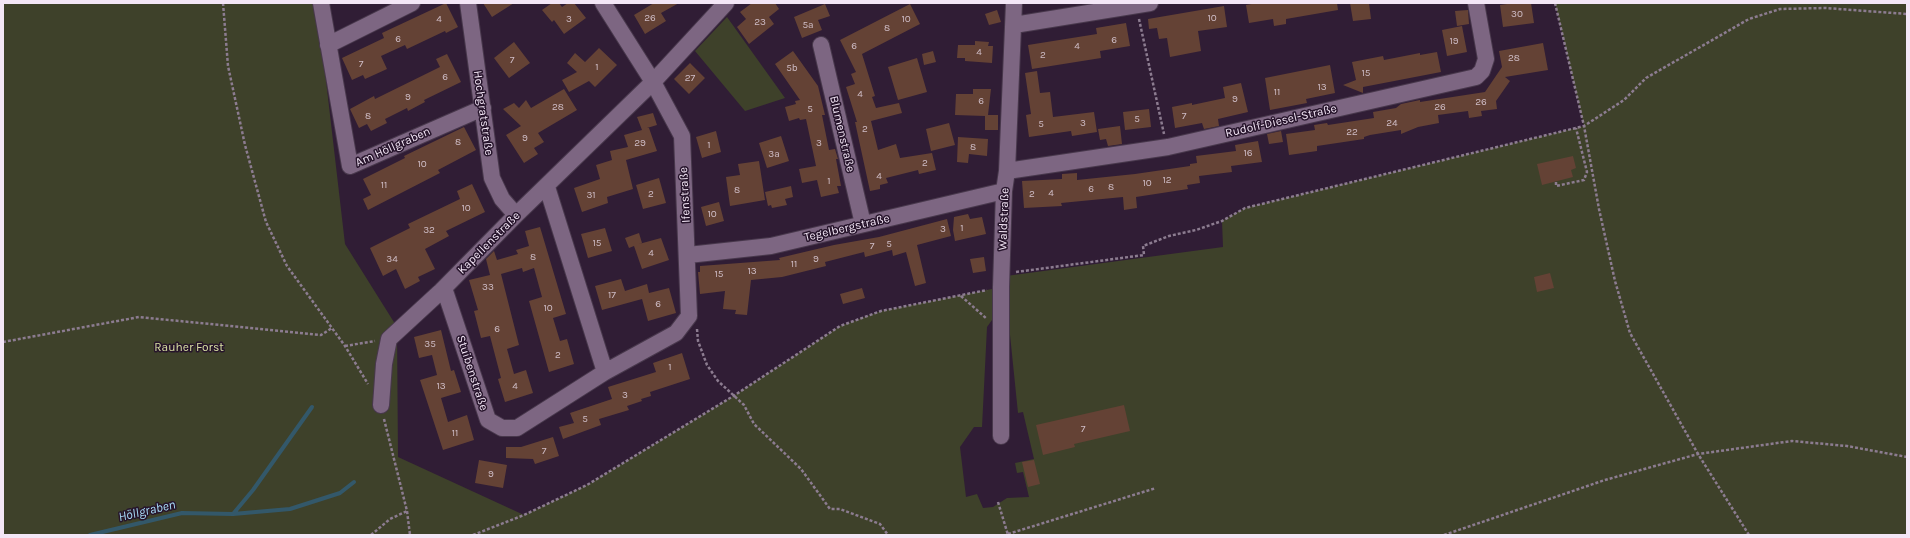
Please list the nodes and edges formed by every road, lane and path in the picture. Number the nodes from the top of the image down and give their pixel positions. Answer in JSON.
{"nodes":[{"id":1,"x":224,"y":3,"type":"edge"},
{"id":2,"x":321,"y":3,"type":"edge"},
{"id":3,"x":412,"y":3,"type":"edge"},
{"id":4,"x":468,"y":3,"type":"edge"},
{"id":5,"x":603,"y":3,"type":"edge"},
{"id":6,"x":726,"y":3,"type":"edge"},
{"id":7,"x":1014,"y":3,"type":"edge"},
{"id":8,"x":1476,"y":3,"type":"edge"},
{"id":9,"x":1555,"y":3,"type":"edge"},
{"id":10,"x":1143,"y":4,"type":"edge"},
{"id":11,"x":1907,"y":14,"type":"edge"},
{"id":12,"x":1014,"y":25,"type":"junction"},
{"id":13,"x":328,"y":45,"type":"junction"},
{"id":14,"x":821,"y":45,"type":"dead end"},
{"id":15,"x":653,"y":82,"type":"junction"},
{"id":16,"x":483,"y":108,"type":"junction"},
{"id":17,"x":1584,"y":126,"type":"junction"},
{"id":18,"x":1576,"y":128,"type":"junction"},
{"id":19,"x":1168,"y":147,"type":"junction"},
{"id":20,"x":1007,"y":171,"type":"junction"},
{"id":21,"x":1556,"y":182,"type":"dead end"},
{"id":22,"x":547,"y":187,"type":"junction"},
{"id":23,"x":1004,"y":191,"type":"junction"},
{"id":24,"x":516,"y":216,"type":"junction"},
{"id":25,"x":863,"y":224,"type":"junction"},
{"id":26,"x":688,"y":254,"type":"junction"},
{"id":27,"x":1001,"y":281,"type":"junction"},
{"id":28,"x":444,"y":288,"type":"junction"},
{"id":29,"x":961,"y":296,"type":"junction"},
{"id":30,"x":693,"y":321,"type":"junction"},
{"id":31,"x":1001,"y":326,"type":"junction"},
{"id":32,"x":332,"y":328,"type":"junction"},
{"id":33,"x":389,"y":339,"type":"junction"},
{"id":34,"x":3,"y":342,"type":"edge"},
{"id":35,"x":345,"y":346,"type":"junction"},
{"id":36,"x":605,"y":372,"type":"junction"},
{"id":37,"x":369,"y":385,"type":"dead end"},
{"id":38,"x":735,"y":395,"type":"junction"},
{"id":39,"x":381,"y":405,"type":"joint"},
{"id":40,"x":1001,"y":436,"type":"dead end"},
{"id":41,"x":1698,"y":454,"type":"junction"},
{"id":42,"x":1907,"y":457,"type":"edge"},
{"id":43,"x":1156,"y":488,"type":"dead end"},
{"id":44,"x":998,"y":502,"type":"dead end"},
{"id":45,"x":407,"y":511,"type":"junction"},
{"id":46,"x":371,"y":535,"type":"edge"},
{"id":47,"x":410,"y":535,"type":"edge"},
{"id":48,"x":473,"y":535,"type":"edge"},
{"id":49,"x":888,"y":535,"type":"edge"},
{"id":50,"x":1008,"y":535,"type":"edge"},
{"id":51,"x":1444,"y":535,"type":"edge"},
{"id":52,"x":1749,"y":535,"type":"edge"}],
"edges":[{"from":1,"to":32,"type":"path"},
{"from":2,"to":13,"type":"street","name":"Am Höllgraben"},
{"from":3,"to":13,"type":"street"},
{"from":4,"to":16,"type":"street","name":"Hochgratstraße"},
{"from":5,"to":15,"type":"street","name":"Ifenstraße"},
{"from":6,"to":15,"type":"street","name":"Kapellenstraße"},
{"from":7,"to":12,"type":"street","name":"Waldstraße"},
{"from":8,"to":19,"type":"street","name":"Rudolf-Diesel-Straße"},
{"from":9,"to":17,"type":"path"},
{"from":10,"to":12,"type":"street"},
{"from":10,"to":19,"type":"path"},
{"from":11,"to":17,"type":"path"},
{"from":12,"to":20,"type":"street","name":"Waldstraße"},
{"from":13,"to":16,"type":"street","name":"Am Höllgraben"},
{"from":14,"to":25,"type":"street","name":"Blumenstraße"},
{"from":15,"to":22,"type":"street","name":"Kapellenstraße"},
{"from":15,"to":26,"type":"street","name":"Ifenstraße"},
{"from":16,"to":24,"type":"street","name":"Hochgratstraße"},
{"from":17,"to":18,"type":"path"},
{"from":17,"to":41,"type":"path"},
{"from":18,"to":21,"type":"path"},
{"from":18,"to":27,"type":"path"},
{"from":19,"to":20,"type":"street","name":"Rudolf-Diesel-Straße"},
{"from":20,"to":23,"type":"street","name":"Waldstraße"},
{"from":22,"to":24,"type":"street","name":"Kapellenstraße"},
{"from":22,"to":36,"type":"street"},
{"from":23,"to":25,"type":"street","name":"Tegelbergstraße"},
{"from":23,"to":27,"type":"street","name":"Waldstraße"},
{"from":24,"to":28,"type":"street","name":"Kapellenstraße"},
{"from":25,"to":26,"type":"street","name":"Tegelbergstraße"},
{"from":26,"to":30,"type":"street","name":"Ifenstraße"},
{"from":27,"to":29,"type":"path"},
{"from":27,"to":31,"type":"street","name":"Waldstraße"},
{"from":28,"to":33,"type":"street","name":"Kapellenstraße"},
{"from":28,"to":36,"type":"street","name":"Stuibenstraße"},
{"from":29,"to":31,"type":"path"},
{"from":29,"to":38,"type":"path"},
{"from":30,"to":36,"type":"street","name":"Stuibenstraße"},
{"from":30,"to":38,"type":"path"},
{"from":31,"to":40,"type":"street","name":"Waldstraße"},
{"from":32,"to":34,"type":"path"},
{"from":32,"to":35,"type":"path"},
{"from":33,"to":35,"type":"path"},
{"from":33,"to":39,"type":"street"},
{"from":35,"to":37,"type":"path"},
{"from":38,"to":48,"type":"path"},
{"from":38,"to":49,"type":"path"},
{"from":39,"to":45,"type":"path"},
{"from":41,"to":42,"type":"path"},
{"from":41,"to":51,"type":"path"},
{"from":41,"to":52,"type":"path"},
{"from":43,"to":50,"type":"path"},
{"from":44,"to":50,"type":"path"},
{"from":45,"to":46,"type":"path"},
{"from":45,"to":47,"type":"path"}]}
